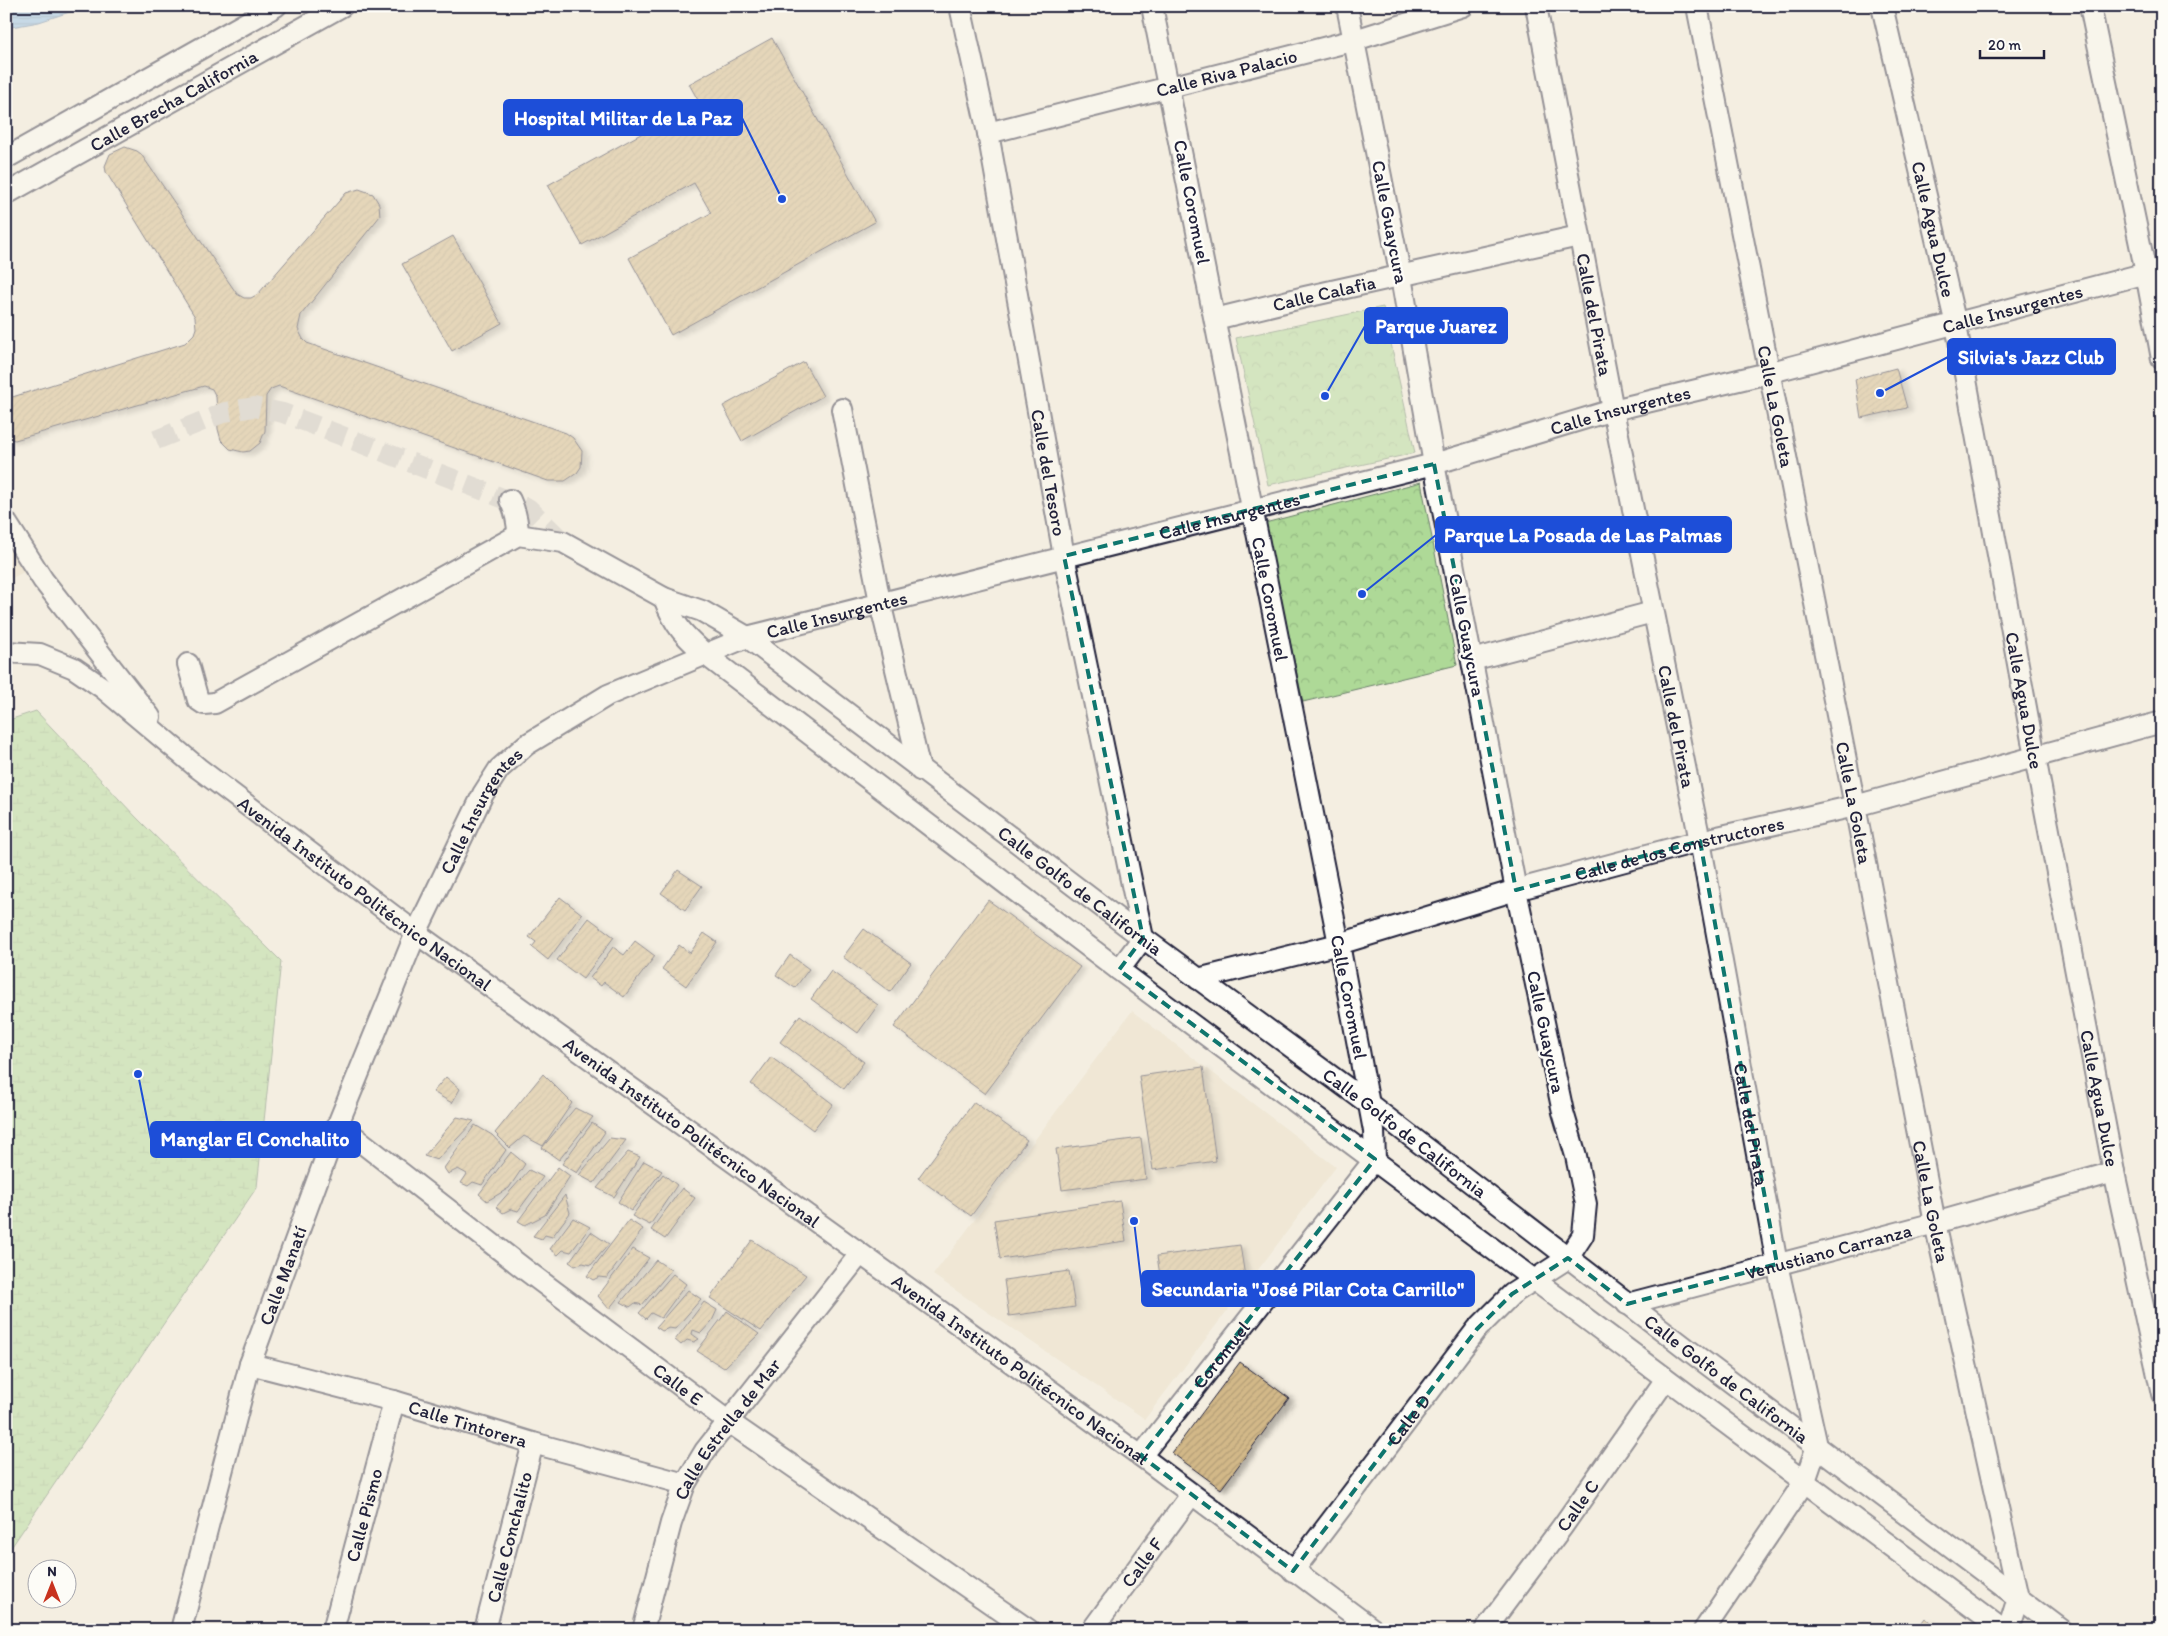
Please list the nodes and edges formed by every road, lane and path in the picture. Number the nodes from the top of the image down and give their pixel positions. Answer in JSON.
{"nodes":[{"id":1,"x":276,"y":6,"type":"edge"},
{"id":2,"x":342,"y":6,"type":"edge"},
{"id":3,"x":960,"y":6,"type":"edge"},
{"id":4,"x":1152,"y":6,"type":"edge"},
{"id":5,"x":1347,"y":6,"type":"edge"},
{"id":6,"x":1463,"y":6,"type":"edge"},
{"id":7,"x":1536,"y":6,"type":"edge"},
{"id":8,"x":1697,"y":6,"type":"edge"},
{"id":9,"x":1882,"y":6,"type":"edge"},
{"id":10,"x":2090,"y":6,"type":"edge"},
{"id":11,"x":1355,"y":40,"type":"junction"},
{"id":12,"x":1169,"y":88,"type":"junction"},
{"id":13,"x":988,"y":133,"type":"junction"},
{"id":14,"x":6,"y":158,"type":"edge"},
{"id":15,"x":6,"y":194,"type":"edge"},
{"id":16,"x":1579,"y":236,"type":"junction"},
{"id":17,"x":2154,"y":271,"type":"edge"},
{"id":18,"x":1401,"y":277,"type":"junction"},
{"id":19,"x":1215,"y":319,"type":"junction"},
{"id":20,"x":1956,"y":325,"type":"junction"},
{"id":21,"x":2162,"y":359,"type":"edge"},
{"id":22,"x":1768,"y":373,"type":"junction"},
{"id":23,"x":842,"y":409,"type":"dead end"},
{"id":24,"x":1613,"y":410,"type":"junction"},
{"id":25,"x":1434,"y":464,"type":"junction"},
{"id":26,"x":510,"y":500,"type":"dead end"},
{"id":27,"x":1252,"y":510,"type":"junction"},
{"id":28,"x":6,"y":522,"type":"edge"},
{"id":29,"x":518,"y":535,"type":"junction"},
{"id":30,"x":1064,"y":556,"type":"junction"},
{"id":31,"x":664,"y":598,"type":"junction"},
{"id":32,"x":880,"y":602,"type":"junction"},
{"id":33,"x":1653,"y":612,"type":"junction"},
{"id":34,"x":746,"y":637,"type":"junction"},
{"id":35,"x":6,"y":652,"type":"edge"},
{"id":36,"x":706,"y":655,"type":"junction"},
{"id":37,"x":1472,"y":660,"type":"junction"},
{"id":38,"x":188,"y":664,"type":"dead end"},
{"id":39,"x":2162,"y":722,"type":"edge"},
{"id":40,"x":174,"y":748,"type":"junction"},
{"id":41,"x":2035,"y":757,"type":"junction"},
{"id":42,"x":920,"y":770,"type":"junction"},
{"id":43,"x":1855,"y":806,"type":"junction"},
{"id":44,"x":1700,"y":841,"type":"junction"},
{"id":45,"x":1516,"y":890,"type":"junction"},
{"id":46,"x":416,"y":933,"type":"junction"},
{"id":47,"x":1143,"y":938,"type":"junction"},
{"id":48,"x":1339,"y":944,"type":"junction"},
{"id":49,"x":1119,"y":970,"type":"junction"},
{"id":50,"x":1198,"y":979,"type":"junction"},
{"id":51,"x":1369,"y":1104,"type":"junction"},
{"id":52,"x":338,"y":1124,"type":"junction"},
{"id":53,"x":1375,"y":1159,"type":"junction"},
{"id":54,"x":2114,"y":1172,"type":"junction"},
{"id":55,"x":1935,"y":1224,"type":"junction"},
{"id":56,"x":860,"y":1254,"type":"junction"},
{"id":57,"x":1568,"y":1258,"type":"junction"},
{"id":58,"x":1777,"y":1264,"type":"junction"},
{"id":59,"x":1535,"y":1280,"type":"junction"},
{"id":60,"x":1627,"y":1304,"type":"junction"},
{"id":61,"x":250,"y":1364,"type":"junction"},
{"id":62,"x":1666,"y":1379,"type":"junction"},
{"id":63,"x":2162,"y":1394,"type":"edge"},
{"id":64,"x":394,"y":1401,"type":"junction"},
{"id":65,"x":728,"y":1422,"type":"junction"},
{"id":66,"x":533,"y":1443,"type":"junction"},
{"id":67,"x":1817,"y":1446,"type":"junction"},
{"id":68,"x":1141,"y":1456,"type":"junction"},
{"id":69,"x":1805,"y":1481,"type":"junction"},
{"id":70,"x":686,"y":1484,"type":"junction"},
{"id":71,"x":1191,"y":1495,"type":"junction"},
{"id":72,"x":1293,"y":1571,"type":"junction"},
{"id":73,"x":2018,"y":1598,"type":"junction"},
{"id":74,"x":181,"y":1630,"type":"edge"},
{"id":75,"x":333,"y":1630,"type":"edge"},
{"id":76,"x":485,"y":1630,"type":"edge"},
{"id":77,"x":643,"y":1630,"type":"edge"},
{"id":78,"x":1029,"y":1630,"type":"edge"},
{"id":79,"x":1092,"y":1630,"type":"edge"},
{"id":80,"x":1374,"y":1630,"type":"edge"},
{"id":81,"x":1485,"y":1630,"type":"edge"},
{"id":82,"x":1704,"y":1630,"type":"edge"},
{"id":83,"x":2003,"y":1630,"type":"edge"},
{"id":84,"x":2008,"y":1630,"type":"edge"},
{"id":85,"x":2061,"y":1630,"type":"edge"}],
"edges":[{"from":1,"to":14,"type":"street","name":"Calle Brecha California"},
{"from":2,"to":15,"type":"street","name":"Calle Brecha California"},
{"from":3,"to":13,"type":"street","name":"Calle del Tesoro"},
{"from":4,"to":12,"type":"street","name":"Calle Coromuel"},
{"from":5,"to":11,"type":"street","name":"Calle Guaycura"},
{"from":6,"to":11,"type":"street","name":"Calle Riva Palacio"},
{"from":7,"to":16,"type":"street","name":"Calle del Pirata"},
{"from":8,"to":22,"type":"street","name":"Calle La Goleta"},
{"from":9,"to":20,"type":"street","name":"Calle Agua Dulce"},
{"from":10,"to":17,"type":"street"},
{"from":11,"to":12,"type":"street","name":"Calle Riva Palacio"},
{"from":11,"to":18,"type":"street","name":"Calle Guaycura"},
{"from":12,"to":13,"type":"street","name":"Calle Riva Palacio"},
{"from":12,"to":19,"type":"street","name":"Calle Coromuel"},
{"from":13,"to":30,"type":"street","name":"Calle del Tesoro"},
{"from":16,"to":18,"type":"street","name":"Calle Calafia"},
{"from":16,"to":24,"type":"street","name":"Calle del Pirata"},
{"from":17,"to":20,"type":"street","name":"Calle Insurgentes"},
{"from":17,"to":21,"type":"street"},
{"from":18,"to":19,"type":"street","name":"Calle Calafia"},
{"from":18,"to":25,"type":"street","name":"Calle Guaycura"},
{"from":19,"to":27,"type":"street","name":"Calle Coromuel"},
{"from":20,"to":22,"type":"street","name":"Calle Insurgentes"},
{"from":20,"to":41,"type":"street","name":"Calle Agua Dulce"},
{"from":22,"to":24,"type":"street","name":"Calle Insurgentes"},
{"from":22,"to":43,"type":"street","name":"Calle La Goleta"},
{"from":23,"to":32,"type":"street"},
{"from":24,"to":25,"type":"street","name":"Calle Insurgentes"},
{"from":24,"to":33,"type":"street","name":"Calle del Pirata"},
{"from":25,"to":27,"type":"street","name":"Calle Insurgentes"},
{"from":25,"to":37,"type":"street","name":"Calle Guaycura"},
{"from":26,"to":29,"type":"street"},
{"from":27,"to":30,"type":"street","name":"Calle Insurgentes"},
{"from":27,"to":48,"type":"street","name":"Calle Coromuel"},
{"from":28,"to":40,"type":"street"},
{"from":29,"to":31,"type":"street","name":"Calle Golfo de California"},
{"from":29,"to":38,"type":"street"},
{"from":30,"to":32,"type":"street","name":"Calle Insurgentes"},
{"from":30,"to":47,"type":"street","name":"Calle del Tesoro"},
{"from":31,"to":34,"type":"street","name":"Calle Golfo de California"},
{"from":31,"to":36,"type":"street","name":"Calle Golfo de California"},
{"from":32,"to":34,"type":"street","name":"Calle Insurgentes"},
{"from":32,"to":42,"type":"street"},
{"from":33,"to":37,"type":"street"},
{"from":33,"to":44,"type":"street","name":"Calle del Pirata"},
{"from":34,"to":36,"type":"street","name":"Calle Insurgentes"},
{"from":34,"to":42,"type":"street","name":"Calle Golfo de California"},
{"from":35,"to":40,"type":"street","name":"Avenida Instituto Politécnico Nacional"},
{"from":36,"to":46,"type":"street","name":"Calle Insurgentes"},
{"from":36,"to":49,"type":"street","name":"Calle Golfo de California"},
{"from":37,"to":45,"type":"street","name":"Calle Guaycura"},
{"from":39,"to":41,"type":"street","name":"Calle de los Constructores"},
{"from":40,"to":46,"type":"street","name":"Avenida Instituto Politécnico Nacional"},
{"from":41,"to":43,"type":"street","name":"Calle de los Constructores"},
{"from":41,"to":54,"type":"street","name":"Calle Agua Dulce"},
{"from":42,"to":47,"type":"street","name":"Calle Golfo de California"},
{"from":43,"to":44,"type":"street","name":"Calle de los Constructores"},
{"from":43,"to":55,"type":"street","name":"Calle La Goleta"},
{"from":44,"to":45,"type":"street","name":"Calle de los Constructores"},
{"from":44,"to":58,"type":"street","name":"Calle del Pirata"},
{"from":45,"to":48,"type":"street","name":"Calle de los Constructores"},
{"from":45,"to":57,"type":"street","name":"Calle Guaycura"},
{"from":46,"to":52,"type":"street","name":"Calle Manatí"},
{"from":46,"to":56,"type":"street","name":"Avenida Instituto Politécnico Nacional"},
{"from":47,"to":49,"type":"street"},
{"from":47,"to":50,"type":"street","name":"Calle Golfo de California"},
{"from":48,"to":50,"type":"street","name":"Calle de los Constructores"},
{"from":48,"to":51,"type":"street","name":"Calle Coromuel"},
{"from":49,"to":53,"type":"street","name":"Calle Golfo de California"},
{"from":50,"to":51,"type":"street","name":"Calle Golfo de California"},
{"from":51,"to":53,"type":"street","name":"Calle Coromuel"},
{"from":51,"to":57,"type":"street","name":"Calle Golfo de California"},
{"from":52,"to":61,"type":"street","name":"Calle Manatí"},
{"from":52,"to":65,"type":"street","name":"Calle E"},
{"from":53,"to":59,"type":"street","name":"Calle Golfo de California"},
{"from":53,"to":68,"type":"street","name":"Coromuel"},
{"from":54,"to":55,"type":"street","name":"Venustiano Carranza"},
{"from":54,"to":63,"type":"street","name":"Calle Agua Dulce"},
{"from":55,"to":58,"type":"street","name":"Venustiano Carranza"},
{"from":55,"to":73,"type":"street","name":"Calle La Goleta"},
{"from":56,"to":65,"type":"street","name":"Calle Estrella de Mar"},
{"from":56,"to":68,"type":"street","name":"Avenida Instituto Politécnico Nacional"},
{"from":57,"to":59,"type":"street","name":"Calle D"},
{"from":57,"to":60,"type":"street","name":"Calle Golfo de California"},
{"from":58,"to":60,"type":"street","name":"Venustiano Carranza"},
{"from":58,"to":67,"type":"street","name":"Calle del Pirata"},
{"from":59,"to":62,"type":"street","name":"Calle Golfo de California"},
{"from":59,"to":72,"type":"street","name":"Calle D"},
{"from":60,"to":67,"type":"street","name":"Calle Golfo de California"},
{"from":61,"to":64,"type":"street","name":"Calle Tintorera"},
{"from":61,"to":74,"type":"street","name":"Calle Manatí"},
{"from":62,"to":69,"type":"street","name":"Calle Golfo de California"},
{"from":62,"to":81,"type":"street","name":"Calle C"},
{"from":64,"to":66,"type":"street","name":"Calle Tintorera"},
{"from":64,"to":75,"type":"street","name":"Calle Pismo"},
{"from":65,"to":70,"type":"street","name":"Calle Estrella de Mar"},
{"from":65,"to":78,"type":"street","name":"Calle E"},
{"from":66,"to":70,"type":"street","name":"Calle Tintorera"},
{"from":66,"to":76,"type":"street","name":"Calle Conchalito"},
{"from":67,"to":69,"type":"street"},
{"from":67,"to":73,"type":"street","name":"Calle Golfo de California"},
{"from":68,"to":71,"type":"street","name":"Avenida Instituto Politécnico Nacional"},
{"from":69,"to":82,"type":"street"},
{"from":69,"to":83,"type":"street","name":"Calle Golfo de California"},
{"from":70,"to":77,"type":"street","name":"Calle Estrella de Mar"},
{"from":71,"to":72,"type":"street","name":"Avenida Instituto Politécnico Nacional"},
{"from":71,"to":79,"type":"street","name":"Calle F"},
{"from":72,"to":80,"type":"street","name":"Avenida Instituto Politécnico Nacional"},
{"from":73,"to":84,"type":"street"},
{"from":73,"to":85,"type":"street","name":"Calle Golfo de California"}]}
